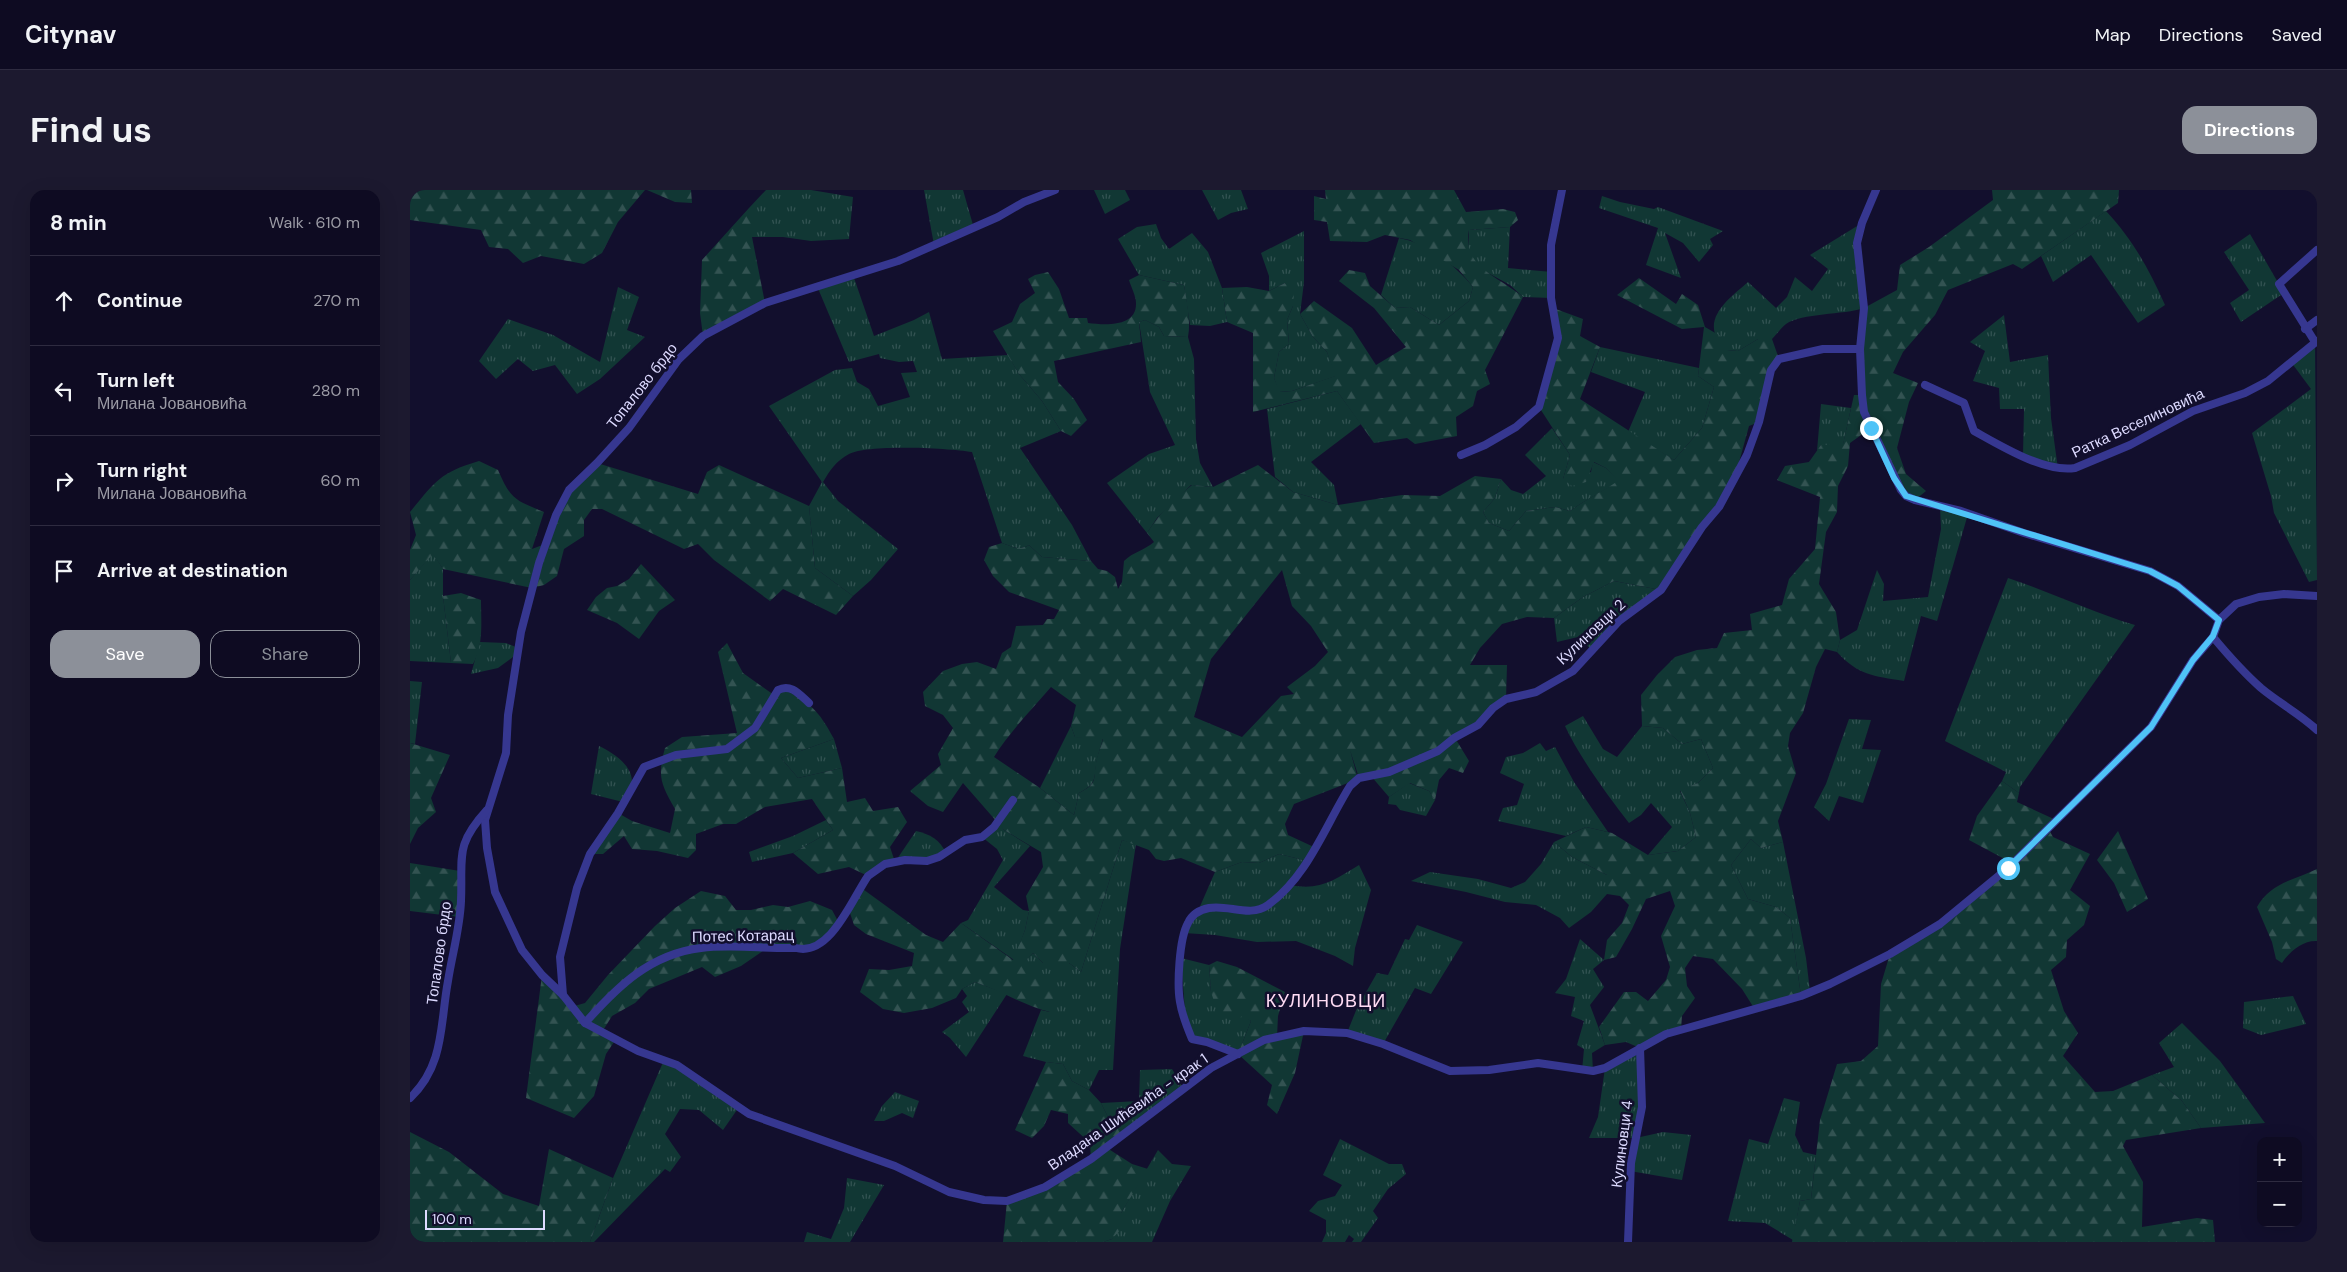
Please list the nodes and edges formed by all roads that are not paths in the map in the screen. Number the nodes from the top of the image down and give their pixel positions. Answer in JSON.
{"nodes":[{"id":1,"x":1055,"y":190,"type":"edge"},
{"id":2,"x":1562,"y":190,"type":"edge"},
{"id":3,"x":1876,"y":190,"type":"edge"},
{"id":4,"x":2317,"y":250,"type":"edge"},
{"id":5,"x":2317,"y":320,"type":"edge"},
{"id":6,"x":2306,"y":329,"type":"junction"},
{"id":7,"x":2316,"y":342,"type":"edge"},
{"id":8,"x":1860,"y":349,"type":"junction"},
{"id":9,"x":1925,"y":385,"type":"dead end"},
{"id":10,"x":1461,"y":455,"type":"dead end"},
{"id":11,"x":2317,"y":596,"type":"edge"},
{"id":12,"x":2219,"y":620,"type":"junction"},
{"id":13,"x":2213,"y":636,"type":"junction"},
{"id":14,"x":809,"y":703,"type":"dead end"},
{"id":15,"x":2317,"y":730,"type":"edge"},
{"id":16,"x":1013,"y":800,"type":"dead end"},
{"id":17,"x":487,"y":810,"type":"junction"},
{"id":18,"x":474,"y":824,"type":"junction"},
{"id":19,"x":486,"y":831,"type":"junction"},
{"id":20,"x":563,"y":995,"type":"junction"},
{"id":21,"x":585,"y":1023,"type":"junction"},
{"id":22,"x":1640,"y":1048,"type":"junction"},
{"id":23,"x":1238,"y":1054,"type":"junction"},
{"id":24,"x":413,"y":1091,"type":"edge"},
{"id":25,"x":410,"y":1098,"type":"edge"},
{"id":26,"x":1628,"y":1242,"type":"edge"}],
"edges":[{"from":1,"to":17,"type":"street","name":"Топалово брдо"},
{"from":2,"to":10,"type":"street"},
{"from":3,"to":8,"type":"street"},
{"from":4,"to":6,"type":"street"},
{"from":5,"to":6,"type":"street"},
{"from":6,"to":7,"type":"street"},
{"from":7,"to":9,"type":"street","name":"Ратка Веселиновића"},
{"from":8,"to":12,"type":"street"},
{"from":8,"to":23,"type":"street","name":"Кулиновци 2"},
{"from":11,"to":12,"type":"street"},
{"from":12,"to":13,"type":"street","name":"Владана Шићевића - крак 1"},
{"from":13,"to":15,"type":"street"},
{"from":13,"to":22,"type":"street","name":"Владана Шићевића - крак 1"},
{"from":14,"to":20,"type":"street"},
{"from":16,"to":21,"type":"street","name":"Потес Котарац"},
{"from":17,"to":18,"type":"street","name":"Топалово брдо"},
{"from":17,"to":19,"type":"street","name":"Топалово брдо"},
{"from":18,"to":19,"type":"street"},
{"from":18,"to":24,"type":"street","name":"Топалово брдо"},
{"from":19,"to":20,"type":"street","name":"Владана Шићевића - крак 1"},
{"from":20,"to":21,"type":"street","name":"Владана Шићевића - крак 1"},
{"from":21,"to":23,"type":"street","name":"Владана Шићевића - крак 1"},
{"from":22,"to":23,"type":"street","name":"Владана Шићевића - крак 1"},
{"from":22,"to":26,"type":"street","name":"Кулиновци 4"},
{"from":24,"to":25,"type":"street","name":"Топалово брдо"}]}
